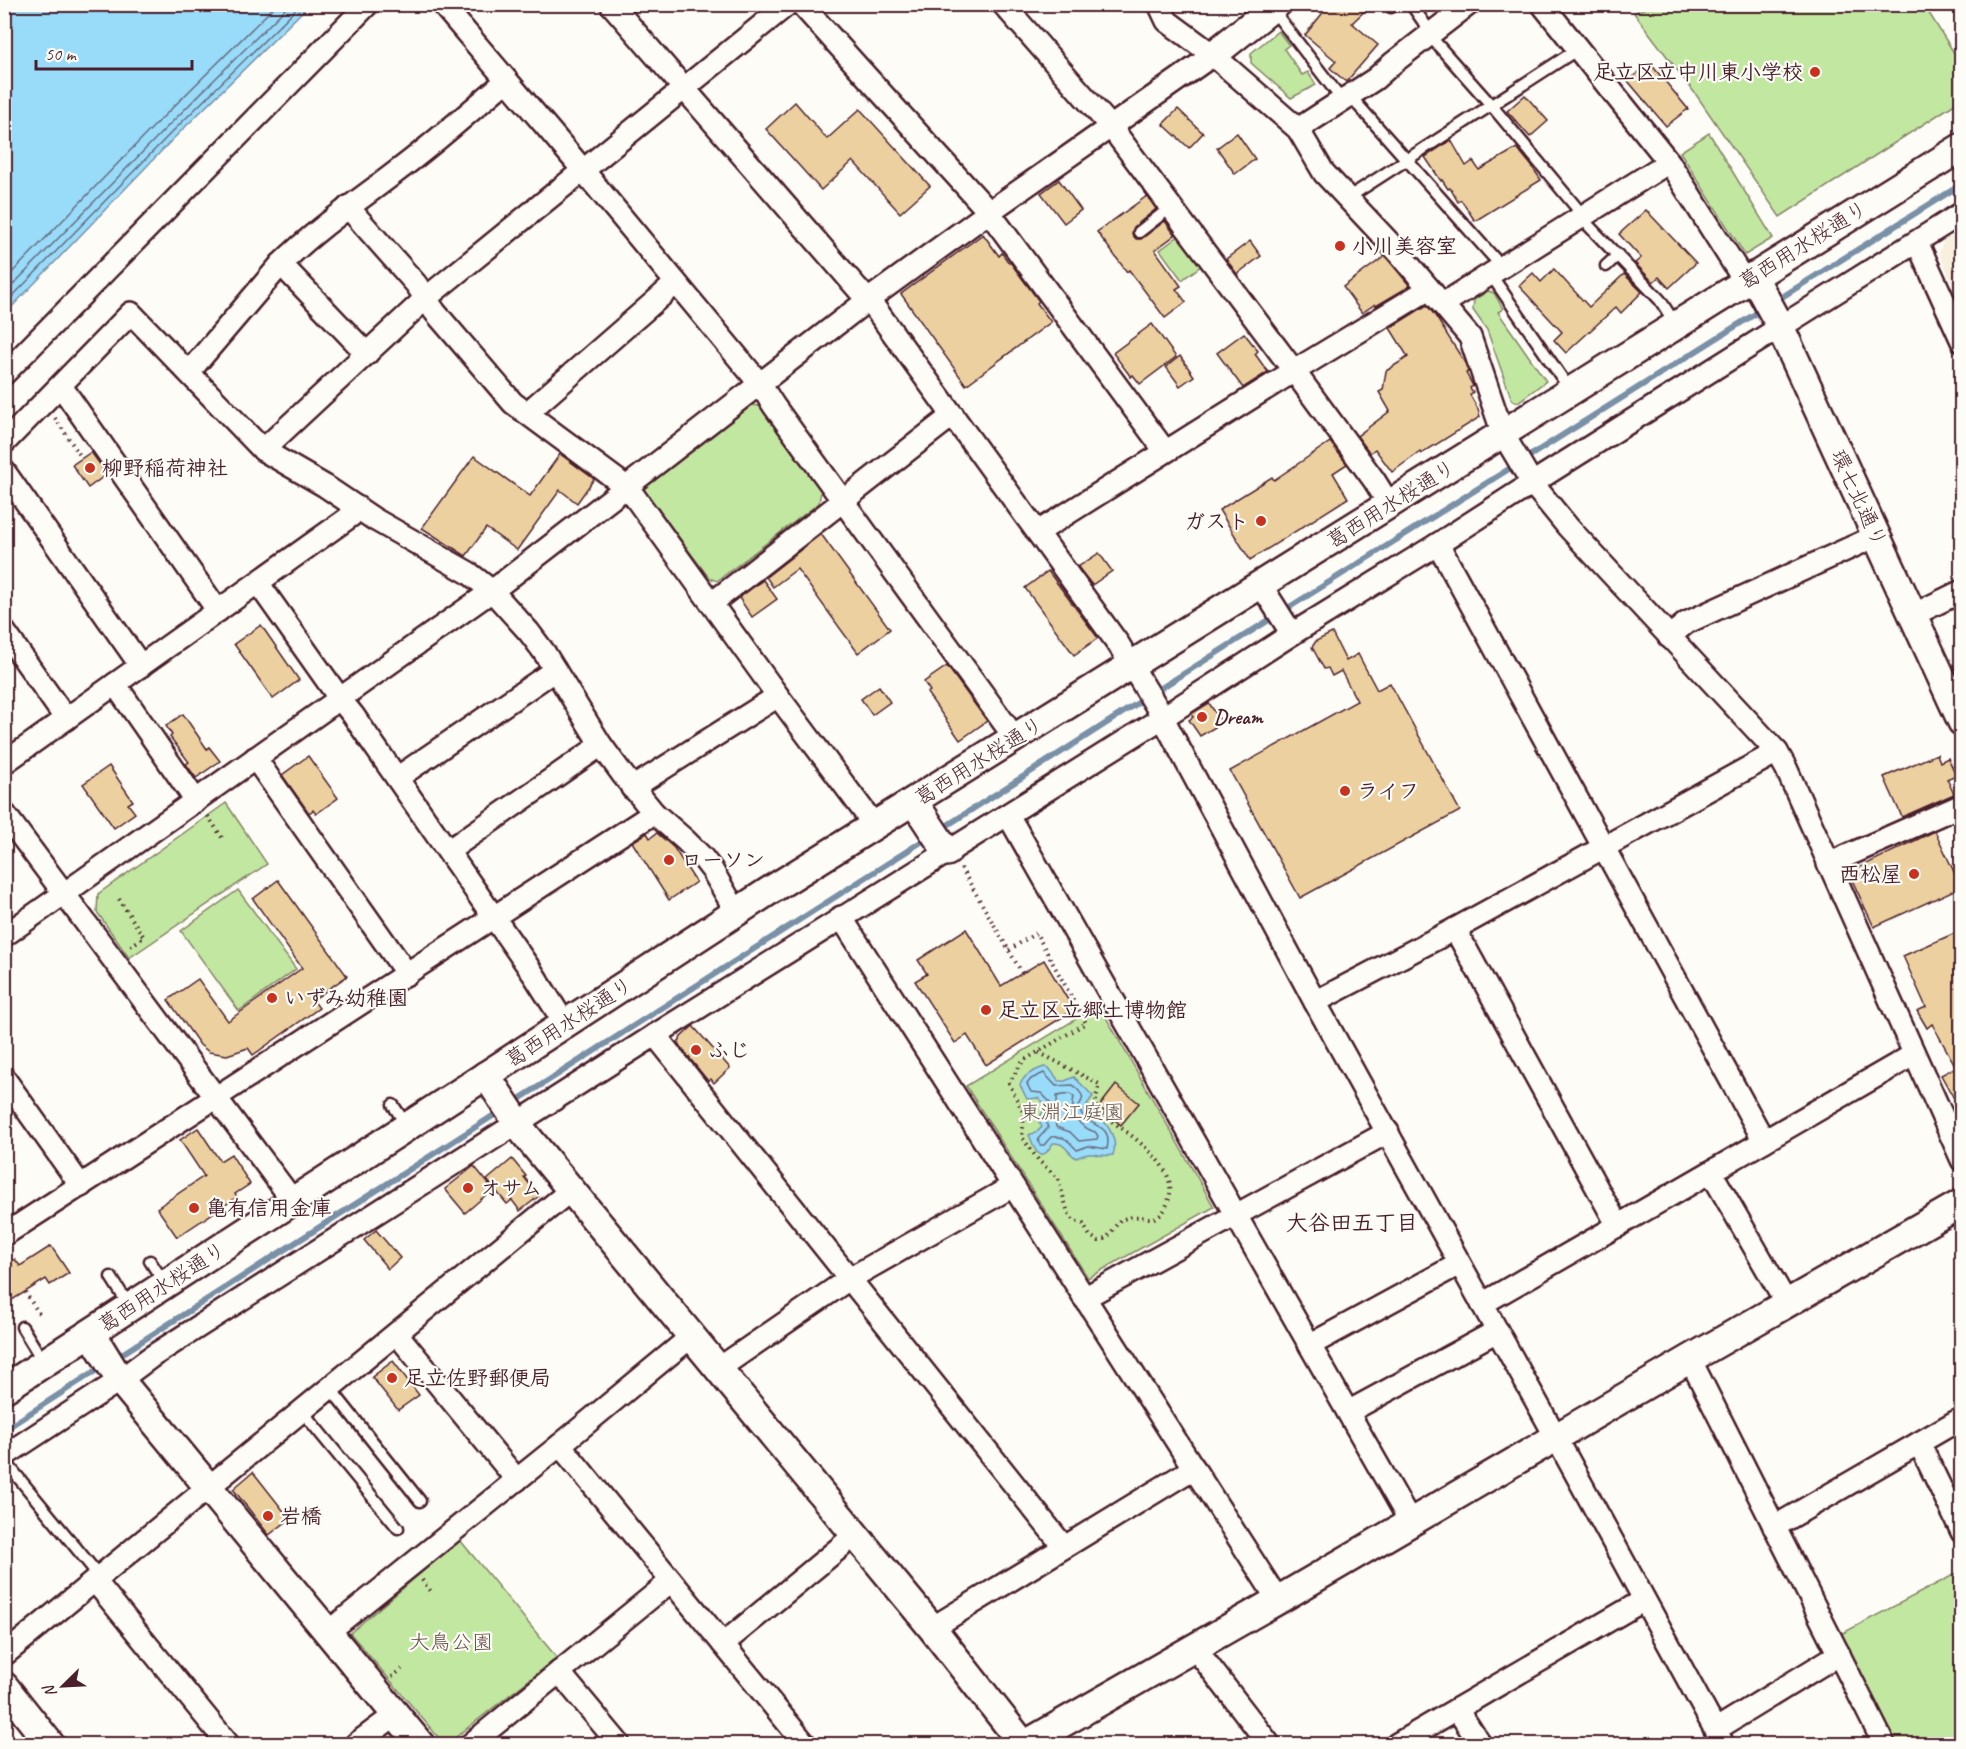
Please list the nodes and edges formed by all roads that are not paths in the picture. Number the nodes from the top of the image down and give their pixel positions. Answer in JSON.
{"nodes":[{"id":1,"x":368,"y":4,"type":"edge"},
{"id":2,"x":442,"y":4,"type":"edge"},
{"id":3,"x":611,"y":4,"type":"edge"},
{"id":4,"x":788,"y":4,"type":"edge"},
{"id":5,"x":801,"y":4,"type":"edge"},
{"id":6,"x":1003,"y":4,"type":"edge"},
{"id":7,"x":1159,"y":4,"type":"edge"},
{"id":8,"x":1411,"y":4,"type":"edge"},
{"id":9,"x":1469,"y":4,"type":"edge"},
{"id":10,"x":1542,"y":4,"type":"edge"},
{"id":11,"x":1274,"y":7,"type":"edge"},
{"id":12,"x":1430,"y":34,"type":"junction"},
{"id":13,"x":1578,"y":49,"type":"junction"},
{"id":14,"x":1213,"y":55,"type":"junction"},
{"id":15,"x":506,"y":81,"type":"junction"},
{"id":16,"x":684,"y":88,"type":"junction"},
{"id":17,"x":1346,"y":99,"type":"junction"},
{"id":18,"x":1492,"y":106,"type":"junction"},
{"id":19,"x":1112,"y":127,"type":"junction"},
{"id":20,"x":1298,"y":129,"type":"junction"},
{"id":21,"x":1962,"y":147,"type":"edge"},
{"id":22,"x":1407,"y":160,"type":"junction"},
{"id":23,"x":1670,"y":162,"type":"junction"},
{"id":24,"x":583,"y":171,"type":"junction"},
{"id":25,"x":1348,"y":197,"type":"junction"},
{"id":26,"x":348,"y":207,"type":"junction"},
{"id":27,"x":1171,"y":207,"type":"junction"},
{"id":28,"x":989,"y":212,"type":"junction"},
{"id":29,"x":1962,"y":213,"type":"edge"},
{"id":30,"x":1584,"y":216,"type":"junction"},
{"id":31,"x":1139,"y":232,"type":"dead end"},
{"id":32,"x":1917,"y":242,"type":"junction"},
{"id":33,"x":1618,"y":255,"type":"junction"},
{"id":34,"x":281,"y":264,"type":"junction"},
{"id":35,"x":1606,"y":266,"type":"dead end"},
{"id":36,"x":1497,"y":271,"type":"junction"},
{"id":37,"x":1753,"y":283,"type":"junction"},
{"id":38,"x":676,"y":284,"type":"junction"},
{"id":39,"x":1429,"y":289,"type":"junction"},
{"id":40,"x":426,"y":298,"type":"junction"},
{"id":41,"x":868,"y":300,"type":"junction"},
{"id":42,"x":1443,"y":304,"type":"junction"},
{"id":43,"x":1778,"y":322,"type":"junction"},
{"id":44,"x":1676,"y":326,"type":"junction"},
{"id":45,"x":1962,"y":341,"type":"edge"},
{"id":46,"x":367,"y":354,"type":"junction"},
{"id":47,"x":1294,"y":371,"type":"junction"},
{"id":48,"x":189,"y":372,"type":"junction"},
{"id":49,"x":4,"y":374,"type":"edge"},
{"id":50,"x":760,"y":384,"type":"junction"},
{"id":51,"x":61,"y":386,"type":"junction"},
{"id":52,"x":1571,"y":391,"type":"junction"},
{"id":53,"x":527,"y":413,"type":"junction"},
{"id":54,"x":953,"y":415,"type":"junction"},
{"id":55,"x":4,"y":443,"type":"edge"},
{"id":56,"x":263,"y":450,"type":"junction"},
{"id":57,"x":1165,"y":451,"type":"junction"},
{"id":58,"x":1519,"y":461,"type":"junction"},
{"id":59,"x":4,"y":471,"type":"edge"},
{"id":60,"x":626,"y":487,"type":"junction"},
{"id":61,"x":843,"y":501,"type":"junction"},
{"id":62,"x":1389,"y":504,"type":"junction"},
{"id":63,"x":357,"y":507,"type":"junction"},
{"id":64,"x":1038,"y":532,"type":"junction"},
{"id":65,"x":1876,"y":536,"type":"junction"},
{"id":66,"x":1438,"y":544,"type":"junction"},
{"id":67,"x":258,"y":583,"type":"junction"},
{"id":68,"x":492,"y":591,"type":"junction"},
{"id":69,"x":1265,"y":591,"type":"junction"},
{"id":70,"x":1962,"y":591,"type":"edge"},
{"id":71,"x":712,"y":603,"type":"junction"},
{"id":72,"x":218,"y":611,"type":"junction"},
{"id":73,"x":1913,"y":615,"type":"junction"},
{"id":74,"x":4,"y":631,"type":"edge"},
{"id":75,"x":1290,"y":631,"type":"junction"},
{"id":76,"x":1670,"y":637,"type":"junction"},
{"id":77,"x":141,"y":666,"type":"junction"},
{"id":78,"x":555,"y":670,"type":"junction"},
{"id":79,"x":1136,"y":673,"type":"junction"},
{"id":80,"x":115,"y":684,"type":"junction"},
{"id":81,"x":778,"y":696,"type":"junction"},
{"id":82,"x":340,"y":699,"type":"junction"},
{"id":83,"x":1160,"y":714,"type":"junction"},
{"id":84,"x":66,"y":719,"type":"junction"},
{"id":85,"x":1962,"y":722,"type":"edge"},
{"id":86,"x":1015,"y":738,"type":"junction"},
{"id":87,"x":602,"y":745,"type":"junction"},
{"id":88,"x":1778,"y":752,"type":"junction"},
{"id":89,"x":255,"y":758,"type":"junction"},
{"id":90,"x":4,"y":763,"type":"edge"},
{"id":91,"x":397,"y":778,"type":"junction"},
{"id":92,"x":632,"y":788,"type":"junction"},
{"id":93,"x":1962,"y":805,"type":"edge"},
{"id":94,"x":200,"y":806,"type":"junction"},
{"id":95,"x":919,"y":810,"type":"junction"},
{"id":96,"x":4,"y":813,"type":"edge"},
{"id":97,"x":654,"y":813,"type":"junction"},
{"id":98,"x":1008,"y":815,"type":"junction"},
{"id":99,"x":875,"y":826,"type":"junction"},
{"id":100,"x":1604,"y":848,"type":"junction"},
{"id":101,"x":447,"y":851,"type":"junction"},
{"id":102,"x":954,"y":860,"type":"junction"},
{"id":103,"x":1828,"y":864,"type":"junction"},
{"id":104,"x":65,"y":894,"type":"junction"},
{"id":105,"x":736,"y":913,"type":"junction"},
{"id":106,"x":841,"y":917,"type":"junction"},
{"id":107,"x":493,"y":918,"type":"junction"},
{"id":108,"x":1455,"y":929,"type":"junction"},
{"id":109,"x":4,"y":936,"type":"edge"},
{"id":110,"x":407,"y":974,"type":"junction"},
{"id":111,"x":1315,"y":1002,"type":"junction"},
{"id":112,"x":565,"y":1024,"type":"junction"},
{"id":113,"x":655,"y":1035,"type":"junction"},
{"id":114,"x":1913,"y":1055,"type":"junction"},
{"id":115,"x":486,"y":1076,"type":"junction"},
{"id":116,"x":16,"y":1088,"type":"edge"},
{"id":117,"x":216,"y":1098,"type":"junction"},
{"id":118,"x":510,"y":1112,"type":"junction"},
{"id":119,"x":1388,"y":1132,"type":"junction"},
{"id":120,"x":1764,"y":1141,"type":"junction"},
{"id":121,"x":1962,"y":1160,"type":"edge"},
{"id":122,"x":1711,"y":1172,"type":"junction"},
{"id":123,"x":94,"y":1182,"type":"junction"},
{"id":124,"x":1013,"y":1186,"type":"junction"},
{"id":125,"x":571,"y":1190,"type":"junction"},
{"id":126,"x":293,"y":1202,"type":"junction"},
{"id":127,"x":1962,"y":1203,"type":"edge"},
{"id":128,"x":1236,"y":1215,"type":"junction"},
{"id":129,"x":1618,"y":1226,"type":"junction"},
{"id":130,"x":4,"y":1235,"type":"edge"},
{"id":131,"x":150,"y":1261,"type":"dead end"},
{"id":132,"x":1460,"y":1264,"type":"junction"},
{"id":133,"x":111,"y":1277,"type":"dead end"},
{"id":134,"x":849,"y":1279,"type":"junction"},
{"id":135,"x":166,"y":1285,"type":"junction"},
{"id":136,"x":1084,"y":1298,"type":"junction"},
{"id":137,"x":1482,"y":1304,"type":"junction"},
{"id":138,"x":1787,"y":1304,"type":"junction"},
{"id":139,"x":130,"y":1308,"type":"junction"},
{"id":140,"x":22,"y":1327,"type":"dead end"},
{"id":141,"x":1497,"y":1331,"type":"junction"},
{"id":142,"x":397,"y":1334,"type":"junction"},
{"id":143,"x":692,"y":1336,"type":"junction"},
{"id":144,"x":94,"y":1339,"type":"junction"},
{"id":145,"x":1310,"y":1346,"type":"junction"},
{"id":146,"x":1690,"y":1359,"type":"junction"},
{"id":147,"x":45,"y":1363,"type":"junction"},
{"id":148,"x":718,"y":1369,"type":"junction"},
{"id":149,"x":117,"y":1375,"type":"junction"},
{"id":150,"x":330,"y":1388,"type":"junction"},
{"id":151,"x":4,"y":1389,"type":"edge"},
{"id":152,"x":302,"y":1411,"type":"junction"},
{"id":153,"x":1348,"y":1412,"type":"junction"},
{"id":154,"x":1962,"y":1418,"type":"edge"},
{"id":155,"x":1557,"y":1438,"type":"junction"},
{"id":156,"x":1919,"y":1443,"type":"junction"},
{"id":157,"x":560,"y":1445,"type":"junction"},
{"id":158,"x":4,"y":1458,"type":"edge"},
{"id":159,"x":1194,"y":1468,"type":"junction"},
{"id":160,"x":517,"y":1480,"type":"junction"},
{"id":161,"x":208,"y":1487,"type":"junction"},
{"id":162,"x":420,"y":1501,"type":"dead end"},
{"id":163,"x":1411,"y":1523,"type":"junction"},
{"id":164,"x":1774,"y":1527,"type":"junction"},
{"id":165,"x":398,"y":1528,"type":"dead end"},
{"id":166,"x":1962,"y":1532,"type":"edge"},
{"id":167,"x":855,"y":1535,"type":"junction"},
{"id":168,"x":1064,"y":1547,"type":"junction"},
{"id":169,"x":98,"y":1579,"type":"junction"},
{"id":170,"x":671,"y":1581,"type":"junction"},
{"id":171,"x":1278,"y":1600,"type":"junction"},
{"id":172,"x":1644,"y":1600,"type":"junction"},
{"id":173,"x":932,"y":1628,"type":"junction"},
{"id":174,"x":328,"y":1632,"type":"junction"},
{"id":175,"x":723,"y":1644,"type":"junction"},
{"id":176,"x":1195,"y":1648,"type":"junction"},
{"id":177,"x":1839,"y":1654,"type":"junction"},
{"id":178,"x":4,"y":1655,"type":"edge"},
{"id":179,"x":559,"y":1672,"type":"junction"},
{"id":180,"x":4,"y":1686,"type":"edge"},
{"id":181,"x":1457,"y":1709,"type":"junction"},
{"id":182,"x":395,"y":1714,"type":"junction"},
{"id":183,"x":1719,"y":1737,"type":"edge"},
{"id":184,"x":50,"y":1744,"type":"edge"},
{"id":185,"x":228,"y":1744,"type":"edge"},
{"id":186,"x":356,"y":1744,"type":"edge"},
{"id":187,"x":420,"y":1744,"type":"edge"},
{"id":188,"x":471,"y":1744,"type":"edge"},
{"id":189,"x":619,"y":1744,"type":"edge"},
{"id":190,"x":805,"y":1744,"type":"edge"},
{"id":191,"x":1025,"y":1744,"type":"edge"},
{"id":192,"x":1269,"y":1744,"type":"edge"},
{"id":193,"x":1397,"y":1744,"type":"edge"},
{"id":194,"x":1480,"y":1744,"type":"edge"},
{"id":195,"x":1884,"y":1744,"type":"edge"}],
"edges":[{"from":1,"to":49,"type":"street"},
{"from":2,"to":15,"type":"street"},
{"from":3,"to":16,"type":"street"},
{"from":4,"to":16,"type":"street"},
{"from":5,"to":28,"type":"street"},
{"from":6,"to":19,"type":"street"},
{"from":7,"to":14,"type":"street"},
{"from":8,"to":12,"type":"lane"},
{"from":9,"to":12,"type":"street"},
{"from":10,"to":13,"type":"street"},
{"from":11,"to":14,"type":"street"},
{"from":11,"to":17,"type":"lane"},
{"from":12,"to":17,"type":"street"},
{"from":12,"to":18,"type":"lane"},
{"from":13,"to":18,"type":"lane"},
{"from":13,"to":23,"type":"street"},
{"from":14,"to":19,"type":"street"},
{"from":14,"to":20,"type":"street"},
{"from":15,"to":24,"type":"street"},
{"from":15,"to":26,"type":"street"},
{"from":16,"to":24,"type":"street"},
{"from":16,"to":41,"type":"street"},
{"from":17,"to":20,"type":"street"},
{"from":17,"to":22,"type":"lane"},
{"from":18,"to":22,"type":"lane"},
{"from":18,"to":30,"type":"lane"},
{"from":19,"to":27,"type":"street"},
{"from":19,"to":28,"type":"street"},
{"from":20,"to":25,"type":"street"},
{"from":21,"to":37,"type":"street","name":"葛西用水桜通り"},
{"from":22,"to":25,"type":"lane"},
{"from":22,"to":36,"type":"lane"},
{"from":23,"to":30,"type":"street"},
{"from":23,"to":37,"type":"street"},
{"from":24,"to":38,"type":"street"},
{"from":24,"to":40,"type":"street"},
{"from":25,"to":39,"type":"street"},
{"from":26,"to":34,"type":"street"},
{"from":26,"to":40,"type":"street"},
{"from":27,"to":31,"type":"lane"},
{"from":27,"to":47,"type":"street"},
{"from":28,"to":41,"type":"street"},
{"from":28,"to":57,"type":"street"},
{"from":29,"to":32,"type":"street"},
{"from":30,"to":33,"type":"lane"},
{"from":30,"to":36,"type":"street"},
{"from":32,"to":43,"type":"street"},
{"from":32,"to":45,"type":"street"},
{"from":33,"to":35,"type":"lane"},
{"from":33,"to":44,"type":"lane"},
{"from":34,"to":46,"type":"street"},
{"from":34,"to":48,"type":"street"},
{"from":36,"to":42,"type":"street"},
{"from":36,"to":52,"type":"lane"},
{"from":37,"to":43,"type":"street","name":"環七北通り"},
{"from":37,"to":44,"type":"street","name":"葛西用水桜通り"},
{"from":38,"to":50,"type":"street"},
{"from":38,"to":53,"type":"street"},
{"from":39,"to":42,"type":"street"},
{"from":39,"to":47,"type":"street"},
{"from":40,"to":46,"type":"street"},
{"from":40,"to":53,"type":"street"},
{"from":41,"to":50,"type":"street"},
{"from":41,"to":54,"type":"street"},
{"from":42,"to":58,"type":"street"},
{"from":43,"to":58,"type":"street"},
{"from":43,"to":65,"type":"street","name":"環七北通り"},
{"from":44,"to":52,"type":"street","name":"葛西用水桜通り"},
{"from":46,"to":56,"type":"street"},
{"from":47,"to":57,"type":"street"},
{"from":47,"to":62,"type":"street"},
{"from":48,"to":51,"type":"street"},
{"from":48,"to":56,"type":"street"},
{"from":50,"to":60,"type":"street"},
{"from":50,"to":61,"type":"street"},
{"from":51,"to":55,"type":"street"},
{"from":51,"to":72,"type":"street"},
{"from":52,"to":58,"type":"street","name":"葛西用水桜通り"},
{"from":53,"to":60,"type":"street"},
{"from":54,"to":61,"type":"street"},
{"from":54,"to":64,"type":"street"},
{"from":56,"to":63,"type":"street"},
{"from":57,"to":64,"type":"street"},
{"from":58,"to":62,"type":"street","name":"葛西用水桜通り"},
{"from":58,"to":66,"type":"street"},
{"from":58,"to":76,"type":"street"},
{"from":59,"to":77,"type":"street"},
{"from":60,"to":68,"type":"street"},
{"from":60,"to":71,"type":"street"},
{"from":61,"to":71,"type":"street"},
{"from":61,"to":86,"type":"street"},
{"from":62,"to":69,"type":"street","name":"葛西用水桜通り"},
{"from":63,"to":67,"type":"street"},
{"from":63,"to":68,"type":"street"},
{"from":64,"to":79,"type":"street"},
{"from":65,"to":73,"type":"street","name":"環七北通り"},
{"from":65,"to":76,"type":"street"},
{"from":66,"to":75,"type":"street"},
{"from":66,"to":100,"type":"street"},
{"from":67,"to":72,"type":"street"},
{"from":67,"to":82,"type":"street"},
{"from":68,"to":78,"type":"street"},
{"from":68,"to":82,"type":"street"},
{"from":69,"to":75,"type":"street"},
{"from":69,"to":79,"type":"street","name":"葛西用水桜通り"},
{"from":70,"to":73,"type":"street"},
{"from":71,"to":81,"type":"street"},
{"from":72,"to":77,"type":"street"},
{"from":73,"to":85,"type":"street","name":"環七北通り"},
{"from":74,"to":84,"type":"street"},
{"from":75,"to":83,"type":"street"},
{"from":76,"to":88,"type":"street"},
{"from":77,"to":80,"type":"street"},
{"from":78,"to":87,"type":"street"},
{"from":78,"to":91,"type":"street"},
{"from":79,"to":83,"type":"street"},
{"from":79,"to":86,"type":"street","name":"葛西用水桜通り"},
{"from":80,"to":84,"type":"street"},
{"from":80,"to":94,"type":"street"},
{"from":81,"to":92,"type":"street"},
{"from":81,"to":99,"type":"street"},
{"from":82,"to":89,"type":"street"},
{"from":82,"to":91,"type":"street"},
{"from":83,"to":98,"type":"street"},
{"from":83,"to":111,"type":"street"},
{"from":84,"to":90,"type":"street"},
{"from":86,"to":95,"type":"street","name":"葛西用水桜通り"},
{"from":87,"to":92,"type":"street"},
{"from":87,"to":101,"type":"street"},
{"from":88,"to":100,"type":"street"},
{"from":88,"to":103,"type":"street"},
{"from":89,"to":94,"type":"street"},
{"from":89,"to":110,"type":"street"},
{"from":91,"to":101,"type":"street"},
{"from":92,"to":97,"type":"street"},
{"from":93,"to":103,"type":"street"},
{"from":94,"to":104,"type":"street"},
{"from":95,"to":99,"type":"street","name":"葛西用水桜通り"},
{"from":95,"to":102,"type":"street"},
{"from":96,"to":104,"type":"street"},
{"from":97,"to":105,"type":"street"},
{"from":97,"to":107,"type":"street"},
{"from":98,"to":102,"type":"street"},
{"from":98,"to":128,"type":"street"},
{"from":99,"to":105,"type":"street","name":"葛西用水桜通り"},
{"from":100,"to":108,"type":"street"},
{"from":100,"to":120,"type":"street"},
{"from":101,"to":107,"type":"street"},
{"from":102,"to":106,"type":"street"},
{"from":103,"to":114,"type":"street"},
{"from":104,"to":109,"type":"street"},
{"from":104,"to":117,"type":"street"},
{"from":105,"to":112,"type":"street","name":"葛西用水桜通り"},
{"from":106,"to":113,"type":"street"},
{"from":106,"to":124,"type":"street"},
{"from":107,"to":110,"type":"street"},
{"from":107,"to":112,"type":"street"},
{"from":108,"to":111,"type":"street"},
{"from":108,"to":129,"type":"street"},
{"from":110,"to":117,"type":"street"},
{"from":111,"to":119,"type":"street"},
{"from":112,"to":115,"type":"street","name":"葛西用水桜通り"},
{"from":113,"to":118,"type":"street"},
{"from":113,"to":134,"type":"street"},
{"from":114,"to":120,"type":"street"},
{"from":114,"to":121,"type":"street"},
{"from":115,"to":118,"type":"street"},
{"from":115,"to":126,"type":"street","name":"葛西用水桜通り"},
{"from":116,"to":123,"type":"street"},
{"from":117,"to":123,"type":"street"},
{"from":117,"to":126,"type":"street"},
{"from":118,"to":125,"type":"street"},
{"from":118,"to":149,"type":"street"},
{"from":119,"to":128,"type":"street"},
{"from":119,"to":132,"type":"street"},
{"from":120,"to":122,"type":"street"},
{"from":122,"to":129,"type":"street"},
{"from":122,"to":138,"type":"street"},
{"from":123,"to":130,"type":"street"},
{"from":124,"to":134,"type":"street"},
{"from":124,"to":136,"type":"street"},
{"from":125,"to":142,"type":"street"},
{"from":125,"to":143,"type":"street"},
{"from":126,"to":135,"type":"street","name":"葛西用水桜通り"},
{"from":127,"to":138,"type":"street"},
{"from":128,"to":136,"type":"street"},
{"from":128,"to":145,"type":"street"},
{"from":129,"to":137,"type":"street"},
{"from":131,"to":135,"type":"lane"},
{"from":132,"to":137,"type":"street"},
{"from":132,"to":145,"type":"street"},
{"from":133,"to":139,"type":"lane"},
{"from":134,"to":148,"type":"street"},
{"from":134,"to":168,"type":"street"},
{"from":135,"to":139,"type":"street","name":"葛西用水桜通り"},
{"from":136,"to":159,"type":"street"},
{"from":137,"to":141,"type":"street"},
{"from":138,"to":146,"type":"street"},
{"from":139,"to":144,"type":"street","name":"葛西用水桜通り"},
{"from":140,"to":147,"type":"lane"},
{"from":141,"to":153,"type":"street"},
{"from":141,"to":155,"type":"street"},
{"from":142,"to":150,"type":"street"},
{"from":142,"to":160,"type":"street"},
{"from":143,"to":148,"type":"street"},
{"from":143,"to":157,"type":"street"},
{"from":144,"to":147,"type":"street","name":"葛西用水桜通り"},
{"from":144,"to":149,"type":"street"},
{"from":145,"to":153,"type":"street"},
{"from":146,"to":155,"type":"street"},
{"from":146,"to":164,"type":"street"},
{"from":147,"to":151,"type":"street","name":"葛西用水桜通り"},
{"from":148,"to":167,"type":"street"},
{"from":149,"to":158,"type":"street"},
{"from":149,"to":161,"type":"street"},
{"from":150,"to":152,"type":"street"},
{"from":150,"to":162,"type":"lane"},
{"from":152,"to":161,"type":"street"},
{"from":152,"to":165,"type":"lane"},
{"from":153,"to":163,"type":"street"},
{"from":154,"to":156,"type":"street"},
{"from":155,"to":163,"type":"street"},
{"from":155,"to":172,"type":"street"},
{"from":156,"to":164,"type":"street"},
{"from":156,"to":166,"type":"street"},
{"from":157,"to":160,"type":"street"},
{"from":157,"to":170,"type":"street"},
{"from":158,"to":169,"type":"lane"},
{"from":159,"to":168,"type":"street"},
{"from":159,"to":171,"type":"street"},
{"from":160,"to":174,"type":"street"},
{"from":161,"to":169,"type":"street"},
{"from":161,"to":174,"type":"street"},
{"from":163,"to":171,"type":"street"},
{"from":164,"to":177,"type":"street"},
{"from":167,"to":173,"type":"street"},
{"from":167,"to":175,"type":"street"},
{"from":168,"to":173,"type":"street"},
{"from":169,"to":178,"type":"street"},
{"from":169,"to":185,"type":"street"},
{"from":170,"to":175,"type":"street"},
{"from":170,"to":179,"type":"street"},
{"from":171,"to":176,"type":"street"},
{"from":172,"to":181,"type":"street"},
{"from":172,"to":183,"type":"street"},
{"from":173,"to":191,"type":"street"},
{"from":174,"to":182,"type":"street"},
{"from":175,"to":190,"type":"street"},
{"from":176,"to":191,"type":"street"},
{"from":176,"to":192,"type":"street"},
{"from":177,"to":183,"type":"street"},
{"from":177,"to":195,"type":"street"},
{"from":179,"to":188,"type":"street"},
{"from":179,"to":189,"type":"street"},
{"from":180,"to":184,"type":"street"},
{"from":181,"to":193,"type":"street"},
{"from":181,"to":194,"type":"street"},
{"from":182,"to":186,"type":"street"},
{"from":182,"to":187,"type":"street"}]}
